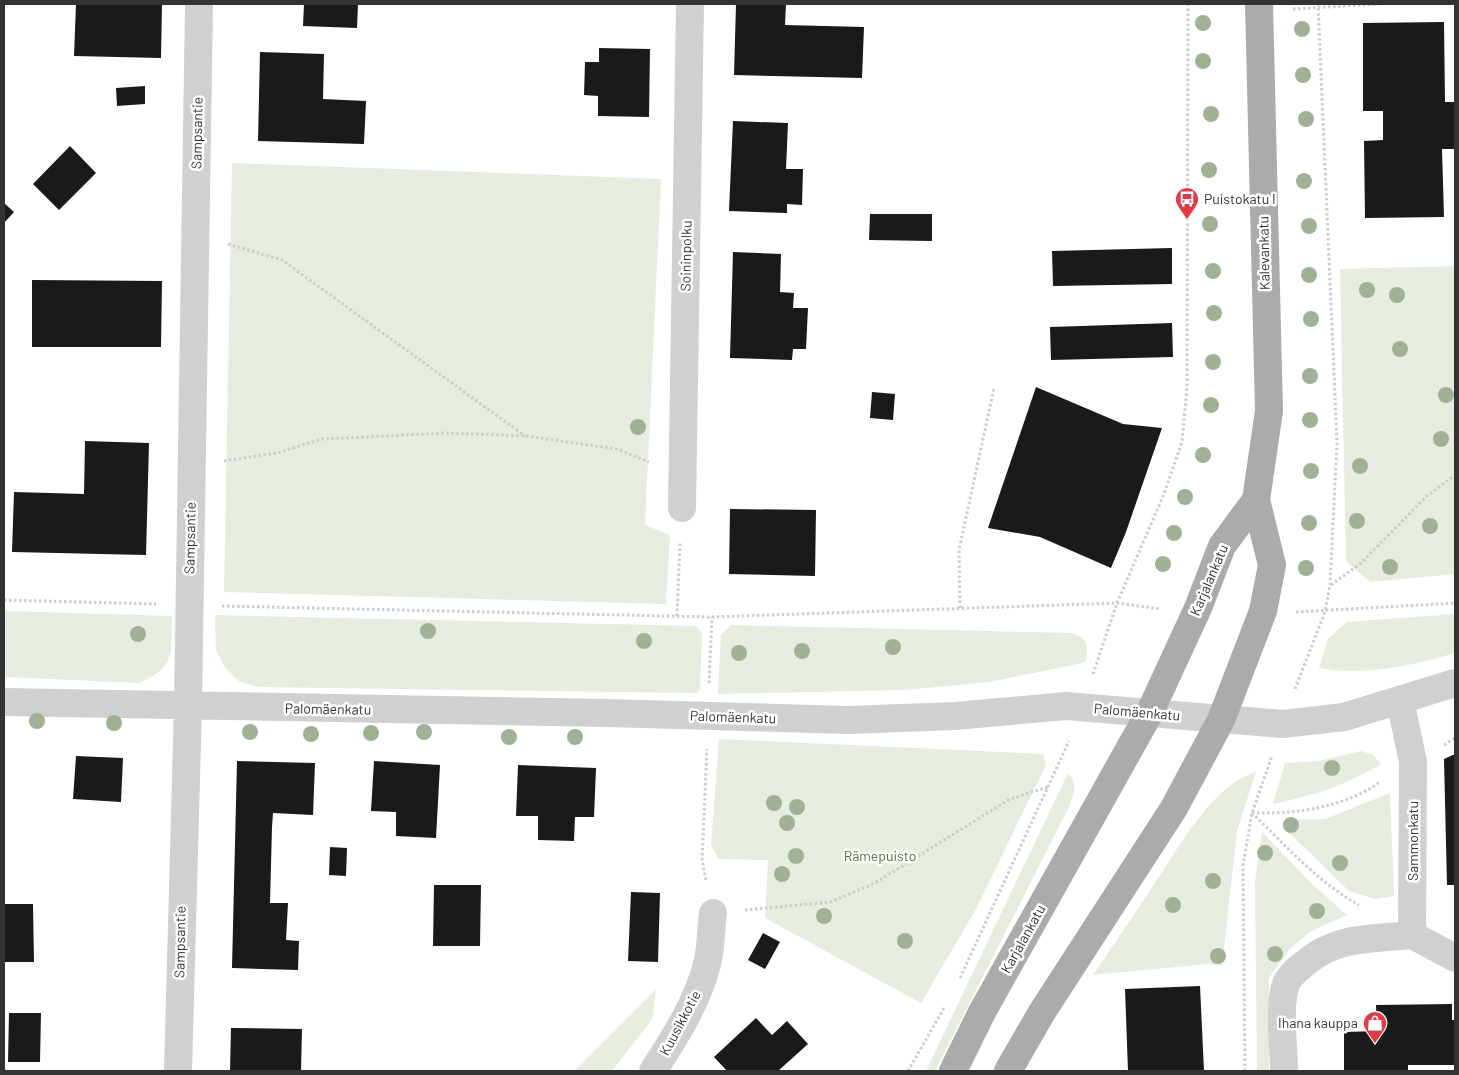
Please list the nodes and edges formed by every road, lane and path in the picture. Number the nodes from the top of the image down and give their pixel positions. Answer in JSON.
{"nodes":[{"id":1,"x":199,"y":4,"type":"edge"},
{"id":2,"x":690,"y":4,"type":"edge"},
{"id":3,"x":1188,"y":4,"type":"edge"},
{"id":4,"x":1380,"y":4,"type":"edge"},
{"id":5,"x":1318,"y":6,"type":"edge"},
{"id":6,"x":1259,"y":8,"type":"edge"},
{"id":7,"x":195,"y":234,"type":"junction"},
{"id":8,"x":994,"y":388,"type":"dead end"},
{"id":9,"x":526,"y":436,"type":"junction"},
{"id":10,"x":191,"y":466,"type":"junction"},
{"id":11,"x":682,"y":474,"type":"junction"},
{"id":12,"x":1455,"y":475,"type":"edge"},
{"id":13,"x":1256,"y":500,"type":"junction"},
{"id":14,"x":682,"y":508,"type":"joint"},
{"id":15,"x":1330,"y":585,"type":"junction"},
{"id":16,"x":4,"y":600,"type":"edge"},
{"id":17,"x":1117,"y":603,"type":"junction"},
{"id":18,"x":1455,"y":603,"type":"edge"},
{"id":19,"x":159,"y":604,"type":"dead end"},
{"id":20,"x":215,"y":606,"type":"dead end"},
{"id":21,"x":960,"y":608,"type":"junction"},
{"id":22,"x":1162,"y":609,"type":"dead end"},
{"id":23,"x":1292,"y":612,"type":"dead end"},
{"id":24,"x":1325,"y":612,"type":"junction"},
{"id":25,"x":677,"y":616,"type":"junction"},
{"id":26,"x":712,"y":618,"type":"junction"},
{"id":27,"x":1098,"y":662,"type":"dead end"},
{"id":28,"x":1303,"y":668,"type":"dead end"},
{"id":29,"x":1455,"y":683,"type":"edge"},
{"id":30,"x":709,"y":687,"type":"dead end"},
{"id":31,"x":1400,"y":700,"type":"junction"},
{"id":32,"x":4,"y":702,"type":"edge"},
{"id":33,"x":188,"y":705,"type":"junction"},
{"id":34,"x":1150,"y":712,"type":"junction"},
{"id":35,"x":1220,"y":720,"type":"junction"},
{"id":36,"x":707,"y":747,"type":"dead end"},
{"id":37,"x":1063,"y":758,"type":"dead end"},
{"id":38,"x":1270,"y":764,"type":"dead end"},
{"id":39,"x":1382,"y":781,"type":"dead end"},
{"id":40,"x":1049,"y":786,"type":"junction"},
{"id":41,"x":1252,"y":813,"type":"junction"},
{"id":42,"x":1364,"y":908,"type":"dead end"},
{"id":43,"x":713,"y":913,"type":"junction"},
{"id":44,"x":1412,"y":935,"type":"junction"},
{"id":45,"x":1455,"y":958,"type":"edge"},
{"id":46,"x":957,"y":984,"type":"dead end"},
{"id":47,"x":947,"y":1002,"type":"dead end"},
{"id":48,"x":178,"y":1071,"type":"edge"},
{"id":49,"x":653,"y":1071,"type":"edge"},
{"id":50,"x":908,"y":1071,"type":"edge"},
{"id":51,"x":953,"y":1071,"type":"edge"},
{"id":52,"x":1008,"y":1071,"type":"edge"},
{"id":53,"x":1246,"y":1071,"type":"edge"},
{"id":54,"x":1284,"y":1071,"type":"edge"}],
"edges":[{"from":1,"to":7,"type":"street","name":"Sampsantie"},
{"from":2,"to":11,"type":"street","name":"Soininpolku"},
{"from":3,"to":17,"type":"path"},
{"from":4,"to":5,"type":"path"},
{"from":5,"to":6,"type":"path"},
{"from":5,"to":15,"type":"path"},
{"from":6,"to":13,"type":"main road","name":"Kalevankatu"},
{"from":7,"to":9,"type":"path"},
{"from":7,"to":10,"type":"street","name":"Sampsantie"},
{"from":8,"to":21,"type":"path"},
{"from":9,"to":10,"type":"path"},
{"from":9,"to":11,"type":"path"},
{"from":10,"to":33,"type":"street","name":"Sampsantie"},
{"from":11,"to":14,"type":"street","name":"Soininpolku"},
{"from":12,"to":15,"type":"path"},
{"from":13,"to":34,"type":"main road","name":"Karjalankatu"},
{"from":13,"to":35,"type":"main road"},
{"from":14,"to":25,"type":"path"},
{"from":15,"to":24,"type":"path"},
{"from":16,"to":19,"type":"path"},
{"from":17,"to":21,"type":"path"},
{"from":17,"to":22,"type":"path"},
{"from":17,"to":27,"type":"path"},
{"from":18,"to":24,"type":"path"},
{"from":20,"to":25,"type":"path"},
{"from":21,"to":26,"type":"path"},
{"from":23,"to":24,"type":"path"},
{"from":24,"to":28,"type":"path"},
{"from":25,"to":26,"type":"path"},
{"from":26,"to":30,"type":"path"},
{"from":29,"to":31,"type":"street","name":"Palomäenkatu"},
{"from":31,"to":35,"type":"street","name":"Palomäenkatu"},
{"from":31,"to":44,"type":"street","name":"Sammonkatu"},
{"from":32,"to":33,"type":"street","name":"Palomäenkatu"},
{"from":33,"to":34,"type":"street","name":"Palomäenkatu"},
{"from":33,"to":48,"type":"street","name":"Sampsantie"},
{"from":34,"to":35,"type":"street","name":"Palomäenkatu"},
{"from":34,"to":51,"type":"main road","name":"Karjalankatu"},
{"from":35,"to":52,"type":"main road"},
{"from":36,"to":43,"type":"path"},
{"from":37,"to":40,"type":"path"},
{"from":38,"to":41,"type":"path"},
{"from":39,"to":41,"type":"path"},
{"from":40,"to":43,"type":"path"},
{"from":40,"to":46,"type":"path"},
{"from":41,"to":42,"type":"path"},
{"from":41,"to":53,"type":"path"},
{"from":43,"to":49,"type":"street","name":"Kuusikkotie"},
{"from":44,"to":45,"type":"street"},
{"from":44,"to":54,"type":"street"},
{"from":47,"to":50,"type":"path"}]}
